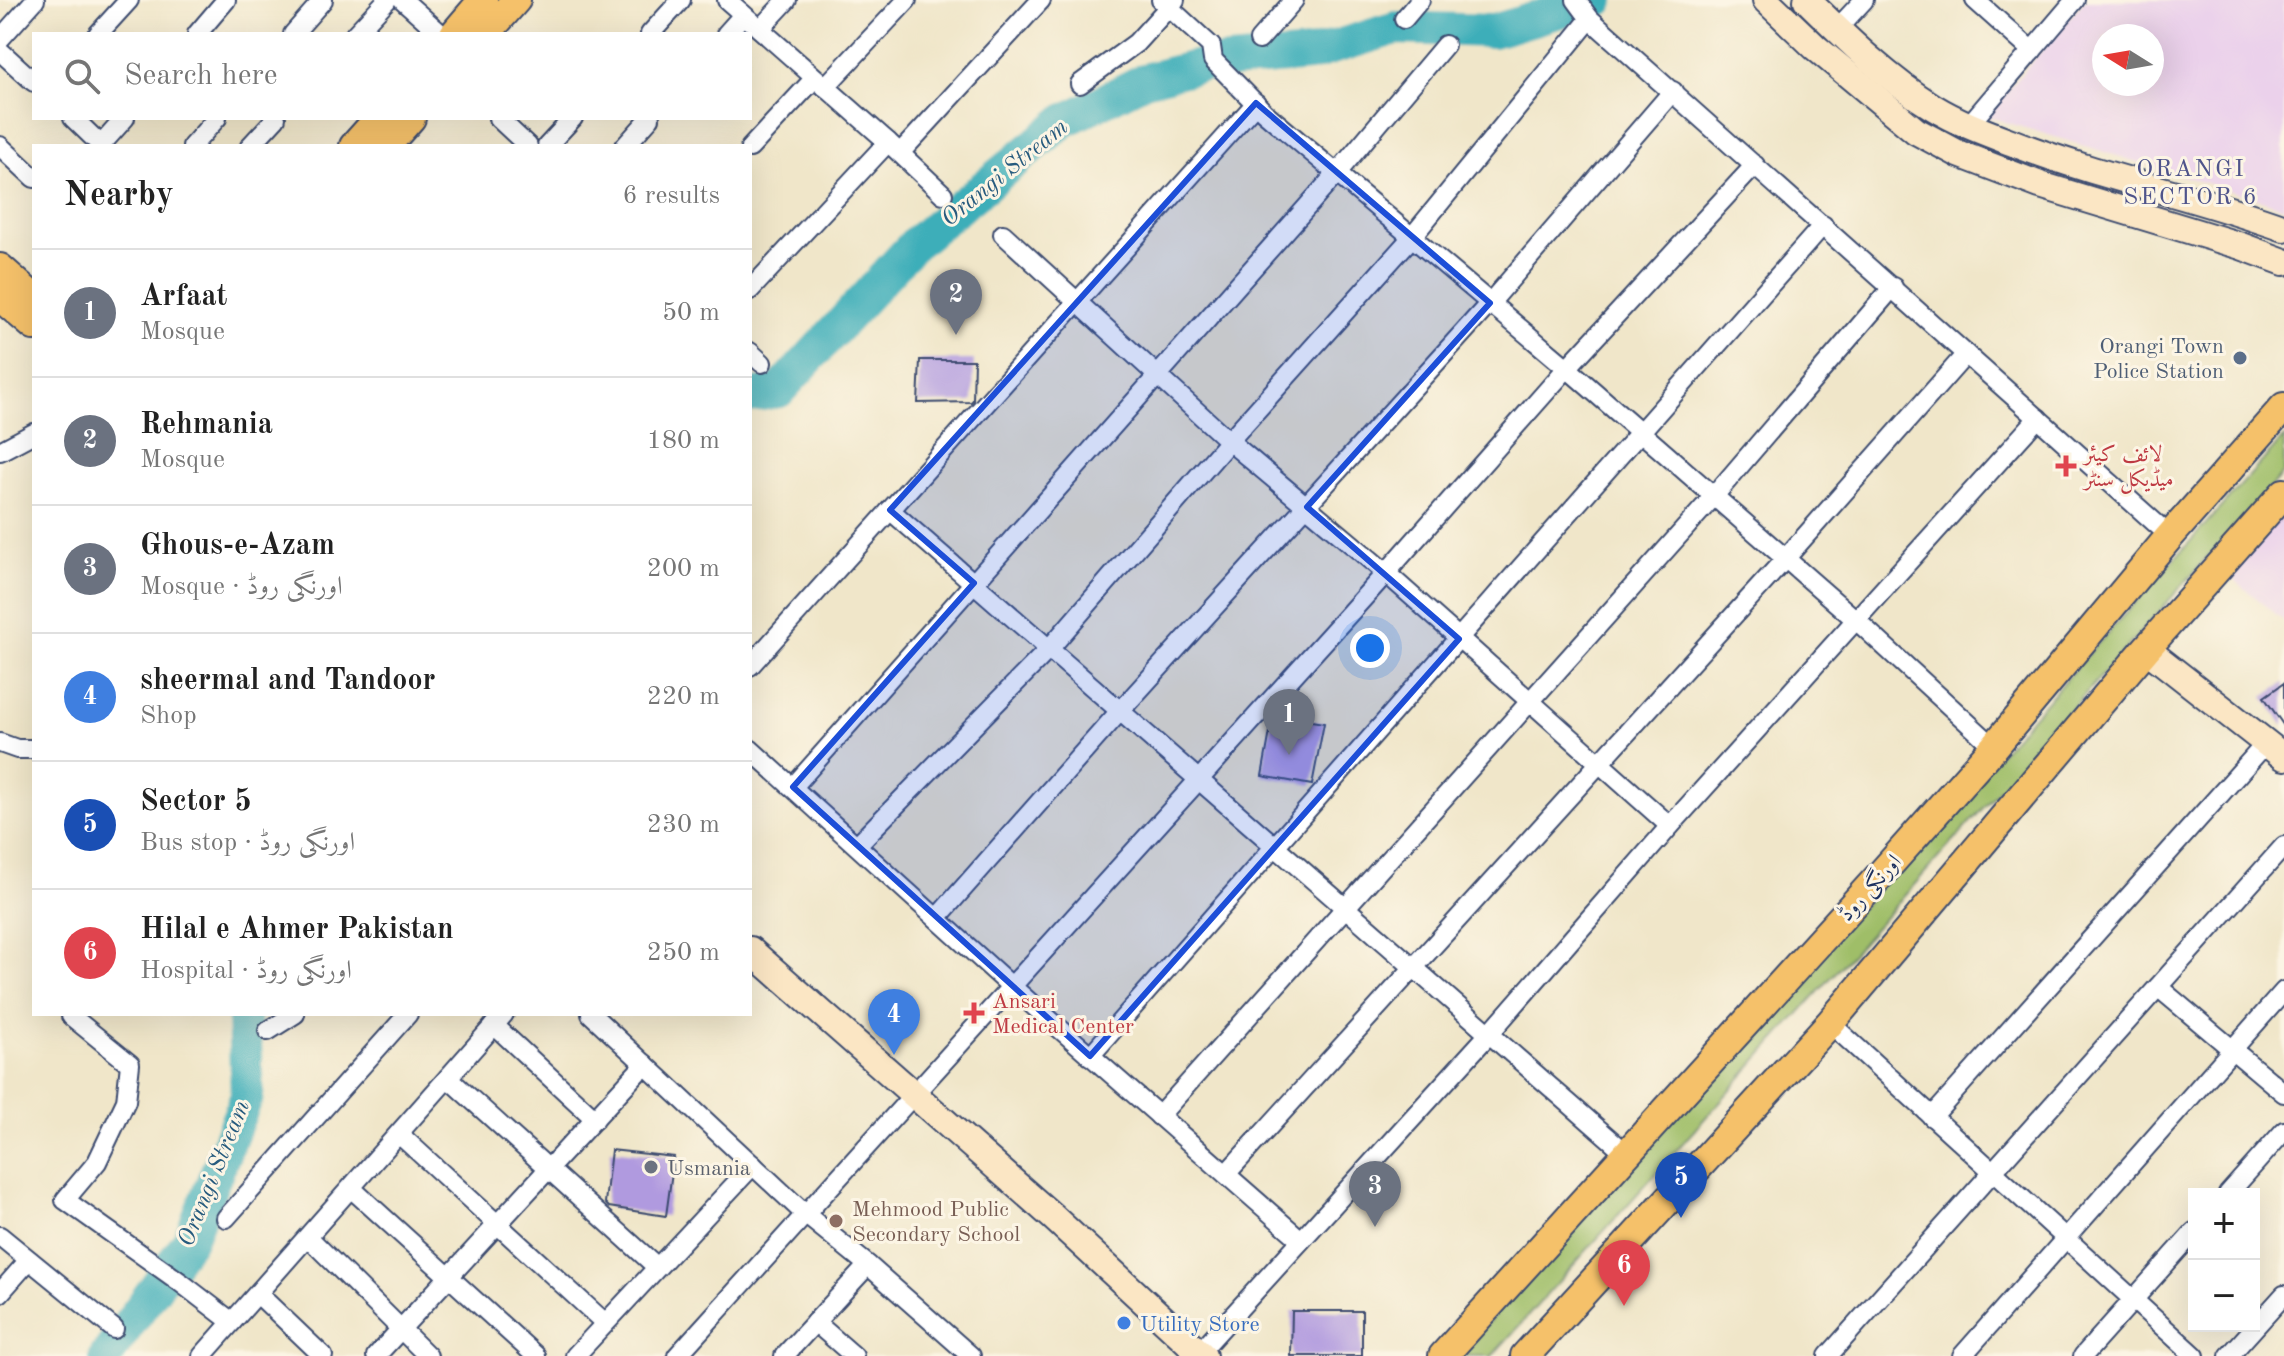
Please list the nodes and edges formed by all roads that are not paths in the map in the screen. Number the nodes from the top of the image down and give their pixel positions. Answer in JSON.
{"nodes":[{"id":1,"x":35,"y":0,"type":"edge"},
{"id":2,"x":129,"y":0,"type":"edge"},
{"id":3,"x":226,"y":0,"type":"edge"},
{"id":4,"x":323,"y":0,"type":"edge"},
{"id":5,"x":387,"y":0,"type":"edge"},
{"id":6,"x":403,"y":0,"type":"edge"},
{"id":7,"x":483,"y":0,"type":"edge"},
{"id":8,"x":516,"y":0,"type":"edge"},
{"id":9,"x":681,"y":0,"type":"edge"},
{"id":10,"x":727,"y":0,"type":"edge"},
{"id":11,"x":787,"y":0,"type":"edge"},
{"id":12,"x":907,"y":0,"type":"edge"},
{"id":13,"x":1041,"y":0,"type":"edge"},
{"id":14,"x":1294,"y":0,"type":"edge"},
{"id":15,"x":1420,"y":0,"type":"edge"},
{"id":16,"x":1576,"y":0,"type":"edge"},
{"id":17,"x":1766,"y":0,"type":"edge"},
{"id":18,"x":1807,"y":0,"type":"edge"},
{"id":19,"x":1864,"y":0,"type":"edge"},
{"id":20,"x":1975,"y":0,"type":"edge"},
{"id":21,"x":2075,"y":0,"type":"edge"},
{"id":22,"x":1168,"y":2,"type":"edge"},
{"id":23,"x":743,"y":15,"type":"junction"},
{"id":24,"x":1404,"y":19,"type":"dead end"},
{"id":25,"x":1590,"y":19,"type":"junction"},
{"id":26,"x":760,"y":29,"type":"junction"},
{"id":27,"x":1837,"y":29,"type":"junction"},
{"id":28,"x":100,"y":32,"type":"edge"},
{"id":29,"x":199,"y":32,"type":"edge"},
{"id":30,"x":295,"y":32,"type":"edge"},
{"id":31,"x":357,"y":32,"type":"edge"},
{"id":32,"x":439,"y":32,"type":"edge"},
{"id":33,"x":456,"y":32,"type":"edge"},
{"id":34,"x":488,"y":32,"type":"edge"},
{"id":35,"x":652,"y":32,"type":"edge"},
{"id":36,"x":728,"y":32,"type":"edge"},
{"id":37,"x":0,"y":39,"type":"edge"},
{"id":38,"x":1259,"y":40,"type":"dead end"},
{"id":39,"x":1445,"y":45,"type":"dead end"},
{"id":40,"x":0,"y":51,"type":"edge"},
{"id":41,"x":2032,"y":51,"type":"junction"},
{"id":42,"x":32,"y":80,"type":"edge"},
{"id":43,"x":820,"y":83,"type":"junction"},
{"id":44,"x":1080,"y":84,"type":"dead end"},
{"id":45,"x":1673,"y":91,"type":"junction"},
{"id":46,"x":1260,"y":108,"type":"junction"},
{"id":47,"x":75,"y":120,"type":"edge"},
{"id":48,"x":123,"y":120,"type":"edge"},
{"id":49,"x":215,"y":120,"type":"edge"},
{"id":50,"x":274,"y":120,"type":"edge"},
{"id":51,"x":377,"y":120,"type":"edge"},
{"id":52,"x":409,"y":120,"type":"edge"},
{"id":53,"x":500,"y":120,"type":"edge"},
{"id":54,"x":571,"y":120,"type":"edge"},
{"id":55,"x":648,"y":120,"type":"edge"},
{"id":56,"x":1968,"y":126,"type":"junction"},
{"id":57,"x":100,"y":144,"type":"edge"},
{"id":58,"x":104,"y":144,"type":"edge"},
{"id":59,"x":194,"y":144,"type":"edge"},
{"id":60,"x":252,"y":144,"type":"edge"},
{"id":61,"x":356,"y":144,"type":"edge"},
{"id":62,"x":388,"y":144,"type":"edge"},
{"id":63,"x":526,"y":144,"type":"edge"},
{"id":64,"x":549,"y":144,"type":"edge"},
{"id":65,"x":627,"y":144,"type":"edge"},
{"id":66,"x":0,"y":146,"type":"edge"},
{"id":67,"x":752,"y":146,"type":"edge"},
{"id":68,"x":894,"y":147,"type":"junction"},
{"id":69,"x":1755,"y":165,"type":"junction"},
{"id":70,"x":1337,"y":173,"type":"junction"},
{"id":71,"x":32,"y":176,"type":"edge"},
{"id":72,"x":943,"y":194,"type":"dead end"},
{"id":73,"x":1823,"y":225,"type":"junction"},
{"id":74,"x":2284,"y":228,"type":"edge"},
{"id":75,"x":1003,"y":234,"type":"dead end"},
{"id":76,"x":1412,"y":237,"type":"junction"},
{"id":77,"x":2284,"y":262,"type":"edge"},
{"id":78,"x":0,"y":268,"type":"edge"},
{"id":79,"x":1893,"y":287,"type":"junction"},
{"id":80,"x":752,"y":288,"type":"edge"},
{"id":81,"x":18,"y":300,"type":"edge"},
{"id":82,"x":1077,"y":302,"type":"junction"},
{"id":83,"x":1490,"y":303,"type":"junction"},
{"id":84,"x":32,"y":323,"type":"edge"},
{"id":85,"x":1966,"y":354,"type":"junction"},
{"id":86,"x":1567,"y":368,"type":"junction"},
{"id":87,"x":1158,"y":375,"type":"junction"},
{"id":88,"x":2284,"y":407,"type":"edge"},
{"id":89,"x":2038,"y":418,"type":"junction"},
{"id":90,"x":1642,"y":433,"type":"junction"},
{"id":91,"x":32,"y":434,"type":"edge"},
{"id":92,"x":1229,"y":441,"type":"junction"},
{"id":93,"x":0,"y":451,"type":"edge"},
{"id":94,"x":2284,"y":493,"type":"edge"},
{"id":95,"x":1714,"y":496,"type":"junction"},
{"id":96,"x":1307,"y":507,"type":"junction"},
{"id":97,"x":890,"y":510,"type":"junction"},
{"id":98,"x":2170,"y":536,"type":"junction"},
{"id":99,"x":1785,"y":559,"type":"junction"},
{"id":100,"x":1386,"y":573,"type":"junction"},
{"id":101,"x":974,"y":583,"type":"junction"},
{"id":102,"x":1856,"y":620,"type":"junction"},
{"id":103,"x":1459,"y":639,"type":"junction"},
{"id":104,"x":1049,"y":649,"type":"junction"},
{"id":105,"x":2146,"y":649,"type":"junction"},
{"id":106,"x":752,"y":664,"type":"edge"},
{"id":107,"x":1530,"y":702,"type":"junction"},
{"id":108,"x":1120,"y":711,"type":"junction"},
{"id":109,"x":0,"y":743,"type":"edge"},
{"id":110,"x":1994,"y":747,"type":"junction"},
{"id":111,"x":32,"y":749,"type":"edge"},
{"id":112,"x":2275,"y":750,"type":"edge"},
{"id":113,"x":752,"y":751,"type":"edge"},
{"id":114,"x":1599,"y":763,"type":"junction"},
{"id":115,"x":1199,"y":780,"type":"junction"},
{"id":116,"x":793,"y":787,"type":"junction"},
{"id":117,"x":1670,"y":826,"type":"junction"},
{"id":118,"x":857,"y":845,"type":"junction"},
{"id":119,"x":2284,"y":846,"type":"edge"},
{"id":120,"x":1275,"y":847,"type":"junction"},
{"id":121,"x":1345,"y":908,"type":"junction"},
{"id":122,"x":937,"y":918,"type":"junction"},
{"id":123,"x":752,"y":952,"type":"edge"},
{"id":124,"x":1413,"y":968,"type":"junction"},
{"id":125,"x":1011,"y":986,"type":"junction"},
{"id":126,"x":2158,"y":987,"type":"junction"},
{"id":127,"x":2284,"y":991,"type":"edge"},
{"id":128,"x":71,"y":1016,"type":"edge"},
{"id":129,"x":292,"y":1016,"type":"edge"},
{"id":130,"x":406,"y":1016,"type":"edge"},
{"id":131,"x":593,"y":1016,"type":"edge"},
{"id":132,"x":499,"y":1020,"type":"edge"},
{"id":133,"x":1830,"y":1023,"type":"junction"},
{"id":134,"x":268,"y":1031,"type":"dead end"},
{"id":135,"x":1489,"y":1034,"type":"junction"},
{"id":136,"x":2232,"y":1050,"type":"junction"},
{"id":137,"x":1090,"y":1056,"type":"junction"},
{"id":138,"x":645,"y":1064,"type":"junction"},
{"id":139,"x":448,"y":1078,"type":"junction"},
{"id":140,"x":2284,"y":1093,"type":"edge"},
{"id":141,"x":914,"y":1094,"type":"junction"},
{"id":142,"x":1159,"y":1116,"type":"junction"},
{"id":143,"x":1932,"y":1117,"type":"junction"},
{"id":144,"x":595,"y":1119,"type":"junction"},
{"id":145,"x":2284,"y":1131,"type":"edge"},
{"id":146,"x":399,"y":1134,"type":"junction"},
{"id":147,"x":1627,"y":1154,"type":"junction"},
{"id":148,"x":753,"y":1165,"type":"junction"},
{"id":149,"x":548,"y":1170,"type":"junction"},
{"id":150,"x":1993,"y":1172,"type":"junction"},
{"id":151,"x":1226,"y":1174,"type":"junction"},
{"id":152,"x":351,"y":1188,"type":"junction"},
{"id":153,"x":2233,"y":1188,"type":"edge"},
{"id":154,"x":805,"y":1214,"type":"junction"},
{"id":155,"x":226,"y":1218,"type":"dead end"},
{"id":156,"x":498,"y":1224,"type":"junction"},
{"id":157,"x":0,"y":1236,"type":"edge"},
{"id":158,"x":308,"y":1237,"type":"junction"},
{"id":159,"x":2066,"y":1239,"type":"junction"},
{"id":160,"x":2188,"y":1239,"type":"edge"},
{"id":161,"x":1301,"y":1240,"type":"junction"},
{"id":162,"x":29,"y":1260,"type":"junction"},
{"id":163,"x":868,"y":1265,"type":"junction"},
{"id":164,"x":657,"y":1267,"type":"junction"},
{"id":165,"x":450,"y":1275,"type":"junction"},
{"id":166,"x":0,"y":1293,"type":"edge"},
{"id":167,"x":258,"y":1294,"type":"junction"},
{"id":168,"x":2284,"y":1295,"type":"edge"},
{"id":169,"x":2133,"y":1300,"type":"junction"},
{"id":170,"x":232,"y":1322,"type":"junction"},
{"id":171,"x":815,"y":1322,"type":"junction"},
{"id":172,"x":605,"y":1323,"type":"junction"},
{"id":173,"x":114,"y":1329,"type":"dead end"},
{"id":174,"x":401,"y":1330,"type":"junction"},
{"id":175,"x":213,"y":1352,"type":"edge"},
{"id":176,"x":579,"y":1354,"type":"edge"},
{"id":177,"x":1200,"y":1355,"type":"edge"},
{"id":178,"x":323,"y":1356,"type":"edge"},
{"id":179,"x":376,"y":1356,"type":"edge"},
{"id":180,"x":428,"y":1356,"type":"edge"},
{"id":181,"x":536,"y":1356,"type":"edge"},
{"id":182,"x":677,"y":1356,"type":"edge"},
{"id":183,"x":784,"y":1356,"type":"edge"},
{"id":184,"x":854,"y":1356,"type":"edge"},
{"id":185,"x":971,"y":1356,"type":"edge"},
{"id":186,"x":1443,"y":1356,"type":"edge"},
{"id":187,"x":1525,"y":1356,"type":"edge"},
{"id":188,"x":1828,"y":1356,"type":"edge"},
{"id":189,"x":1962,"y":1356,"type":"edge"},
{"id":190,"x":2083,"y":1356,"type":"edge"},
{"id":191,"x":2195,"y":1356,"type":"edge"},
{"id":192,"x":2229,"y":1356,"type":"edge"}],
"edges":[{"from":1,"to":37,"type":"street"},
{"from":2,"to":28,"type":"street"},
{"from":3,"to":29,"type":"street"},
{"from":4,"to":30,"type":"street"},
{"from":5,"to":31,"type":"street"},
{"from":6,"to":32,"type":"street"},
{"from":7,"to":33,"type":"main road"},
{"from":8,"to":34,"type":"main road"},
{"from":9,"to":35,"type":"street"},
{"from":10,"to":23,"type":"street"},
{"from":11,"to":26,"type":"street"},
{"from":12,"to":43,"type":"street"},
{"from":13,"to":68,"type":"street"},
{"from":14,"to":38,"type":"street"},
{"from":15,"to":24,"type":"street"},
{"from":16,"to":25,"type":"street"},
{"from":17,"to":77,"type":"main road"},
{"from":18,"to":27,"type":"main road"},
{"from":19,"to":27,"type":"street"},
{"from":20,"to":41,"type":"street"},
{"from":21,"to":41,"type":"street"},
{"from":22,"to":44,"type":"street"},
{"from":22,"to":46,"type":"street"},
{"from":23,"to":26,"type":"street"},
{"from":23,"to":36,"type":"street"},
{"from":25,"to":45,"type":"street"},
{"from":25,"to":76,"type":"street"},
{"from":26,"to":43,"type":"street"},
{"from":27,"to":56,"type":"main road"},
{"from":39,"to":70,"type":"street"},
{"from":40,"to":42,"type":"street"},
{"from":41,"to":56,"type":"street"},
{"from":43,"to":67,"type":"street"},
{"from":43,"to":68,"type":"street"},
{"from":45,"to":69,"type":"street"},
{"from":45,"to":83,"type":"street"},
{"from":46,"to":70,"type":"street"},
{"from":46,"to":82,"type":"street"},
{"from":47,"to":57,"type":"street"},
{"from":48,"to":58,"type":"street"},
{"from":49,"to":59,"type":"street"},
{"from":50,"to":60,"type":"street"},
{"from":51,"to":61,"type":"main road"},
{"from":52,"to":62,"type":"main road"},
{"from":53,"to":63,"type":"street"},
{"from":54,"to":64,"type":"street"},
{"from":55,"to":65,"type":"street"},
{"from":56,"to":74,"type":"main road"},
{"from":66,"to":71,"type":"street"},
{"from":68,"to":72,"type":"street"},
{"from":68,"to":80,"type":"street"},
{"from":69,"to":73,"type":"street"},
{"from":69,"to":86,"type":"street"},
{"from":70,"to":76,"type":"street"},
{"from":70,"to":87,"type":"street"},
{"from":73,"to":79,"type":"street"},
{"from":73,"to":90,"type":"street"},
{"from":75,"to":82,"type":"street"},
{"from":76,"to":83,"type":"street"},
{"from":76,"to":92,"type":"street"},
{"from":78,"to":81,"type":"main road"},
{"from":79,"to":85,"type":"street"},
{"from":79,"to":95,"type":"street"},
{"from":81,"to":84,"type":"main road"},
{"from":82,"to":87,"type":"street"},
{"from":82,"to":97,"type":"street"},
{"from":83,"to":86,"type":"street"},
{"from":83,"to":96,"type":"street"},
{"from":85,"to":89,"type":"street"},
{"from":85,"to":99,"type":"street"},
{"from":86,"to":90,"type":"street"},
{"from":86,"to":100,"type":"street"},
{"from":87,"to":92,"type":"street"},
{"from":87,"to":101,"type":"street"},
{"from":88,"to":98,"type":"main road","name":"اورنگی روڈ"},
{"from":89,"to":98,"type":"street"},
{"from":89,"to":102,"type":"street"},
{"from":90,"to":95,"type":"street"},
{"from":90,"to":103,"type":"street"},
{"from":91,"to":93,"type":"street"},
{"from":92,"to":96,"type":"street"},
{"from":92,"to":104,"type":"street"},
{"from":94,"to":105,"type":"main road"},
{"from":95,"to":99,"type":"street"},
{"from":95,"to":107,"type":"street"},
{"from":96,"to":100,"type":"street"},
{"from":96,"to":108,"type":"street"},
{"from":97,"to":101,"type":"street"},
{"from":97,"to":106,"type":"street"},
{"from":98,"to":110,"type":"main road","name":"اورنگی روڈ"},
{"from":99,"to":102,"type":"street"},
{"from":99,"to":114,"type":"street"},
{"from":100,"to":103,"type":"street"},
{"from":100,"to":115,"type":"street"},
{"from":101,"to":104,"type":"street"},
{"from":101,"to":116,"type":"street"},
{"from":102,"to":110,"type":"street"},
{"from":102,"to":117,"type":"street"},
{"from":103,"to":107,"type":"street"},
{"from":103,"to":120,"type":"street"},
{"from":104,"to":108,"type":"street"},
{"from":104,"to":118,"type":"street"},
{"from":105,"to":112,"type":"main road"},
{"from":105,"to":133,"type":"main road"},
{"from":107,"to":114,"type":"street"},
{"from":107,"to":121,"type":"street"},
{"from":108,"to":115,"type":"street"},
{"from":108,"to":122,"type":"street"},
{"from":109,"to":111,"type":"street"},
{"from":110,"to":147,"type":"main road","name":"اورنگی روڈ"},
{"from":112,"to":143,"type":"street"},
{"from":113,"to":116,"type":"street"},
{"from":114,"to":117,"type":"street"},
{"from":114,"to":124,"type":"street"},
{"from":115,"to":120,"type":"street"},
{"from":115,"to":125,"type":"street"},
{"from":116,"to":118,"type":"street"},
{"from":117,"to":135,"type":"street"},
{"from":118,"to":122,"type":"street"},
{"from":119,"to":126,"type":"street"},
{"from":120,"to":121,"type":"street"},
{"from":120,"to":137,"type":"street"},
{"from":121,"to":124,"type":"street"},
{"from":121,"to":142,"type":"street"},
{"from":122,"to":125,"type":"street"},
{"from":123,"to":141,"type":"main road"},
{"from":124,"to":135,"type":"street"},
{"from":124,"to":151,"type":"street"},
{"from":125,"to":137,"type":"street"},
{"from":125,"to":141,"type":"street"},
{"from":126,"to":136,"type":"street"},
{"from":126,"to":150,"type":"street"},
{"from":127,"to":136,"type":"street"},
{"from":128,"to":170,"type":"street"},
{"from":129,"to":134,"type":"street"},
{"from":130,"to":155,"type":"street"},
{"from":131,"to":138,"type":"street"},
{"from":132,"to":139,"type":"street"},
{"from":132,"to":144,"type":"street"},
{"from":133,"to":143,"type":"street"},
{"from":133,"to":187,"type":"main road"},
{"from":135,"to":147,"type":"street"},
{"from":135,"to":161,"type":"street"},
{"from":136,"to":140,"type":"street"},
{"from":136,"to":159,"type":"street"},
{"from":137,"to":142,"type":"street"},
{"from":138,"to":144,"type":"street"},
{"from":138,"to":148,"type":"street"},
{"from":139,"to":146,"type":"street"},
{"from":139,"to":149,"type":"street"},
{"from":141,"to":154,"type":"street"},
{"from":141,"to":177,"type":"main road"},
{"from":142,"to":151,"type":"street"},
{"from":143,"to":150,"type":"street"},
{"from":144,"to":149,"type":"street"},
{"from":145,"to":153,"type":"street"},
{"from":146,"to":152,"type":"street"},
{"from":146,"to":156,"type":"street"},
{"from":147,"to":186,"type":"main road","name":"اورنگی روڈ"},
{"from":148,"to":154,"type":"street"},
{"from":148,"to":164,"type":"street"},
{"from":149,"to":156,"type":"street"},
{"from":149,"to":164,"type":"street"},
{"from":150,"to":159,"type":"street"},
{"from":150,"to":188,"type":"street"},
{"from":151,"to":161,"type":"street"},
{"from":152,"to":158,"type":"street"},
{"from":152,"to":165,"type":"street"},
{"from":154,"to":163,"type":"street"},
{"from":154,"to":182,"type":"street"},
{"from":156,"to":165,"type":"street"},
{"from":156,"to":172,"type":"street"},
{"from":157,"to":162,"type":"street"},
{"from":158,"to":167,"type":"street"},
{"from":158,"to":174,"type":"street"},
{"from":159,"to":169,"type":"street"},
{"from":159,"to":189,"type":"street"},
{"from":160,"to":169,"type":"street"},
{"from":161,"to":177,"type":"street"},
{"from":162,"to":166,"type":"street"},
{"from":162,"to":173,"type":"street"},
{"from":163,"to":171,"type":"street"},
{"from":163,"to":185,"type":"street"},
{"from":164,"to":172,"type":"street"},
{"from":165,"to":174,"type":"street"},
{"from":165,"to":181,"type":"street"},
{"from":167,"to":170,"type":"street"},
{"from":167,"to":178,"type":"street"},
{"from":168,"to":192,"type":"street"},
{"from":169,"to":190,"type":"street"},
{"from":169,"to":191,"type":"street"},
{"from":170,"to":175,"type":"street"},
{"from":171,"to":183,"type":"street"},
{"from":171,"to":184,"type":"street"},
{"from":172,"to":176,"type":"street"},
{"from":174,"to":179,"type":"street"},
{"from":174,"to":180,"type":"street"}]}
